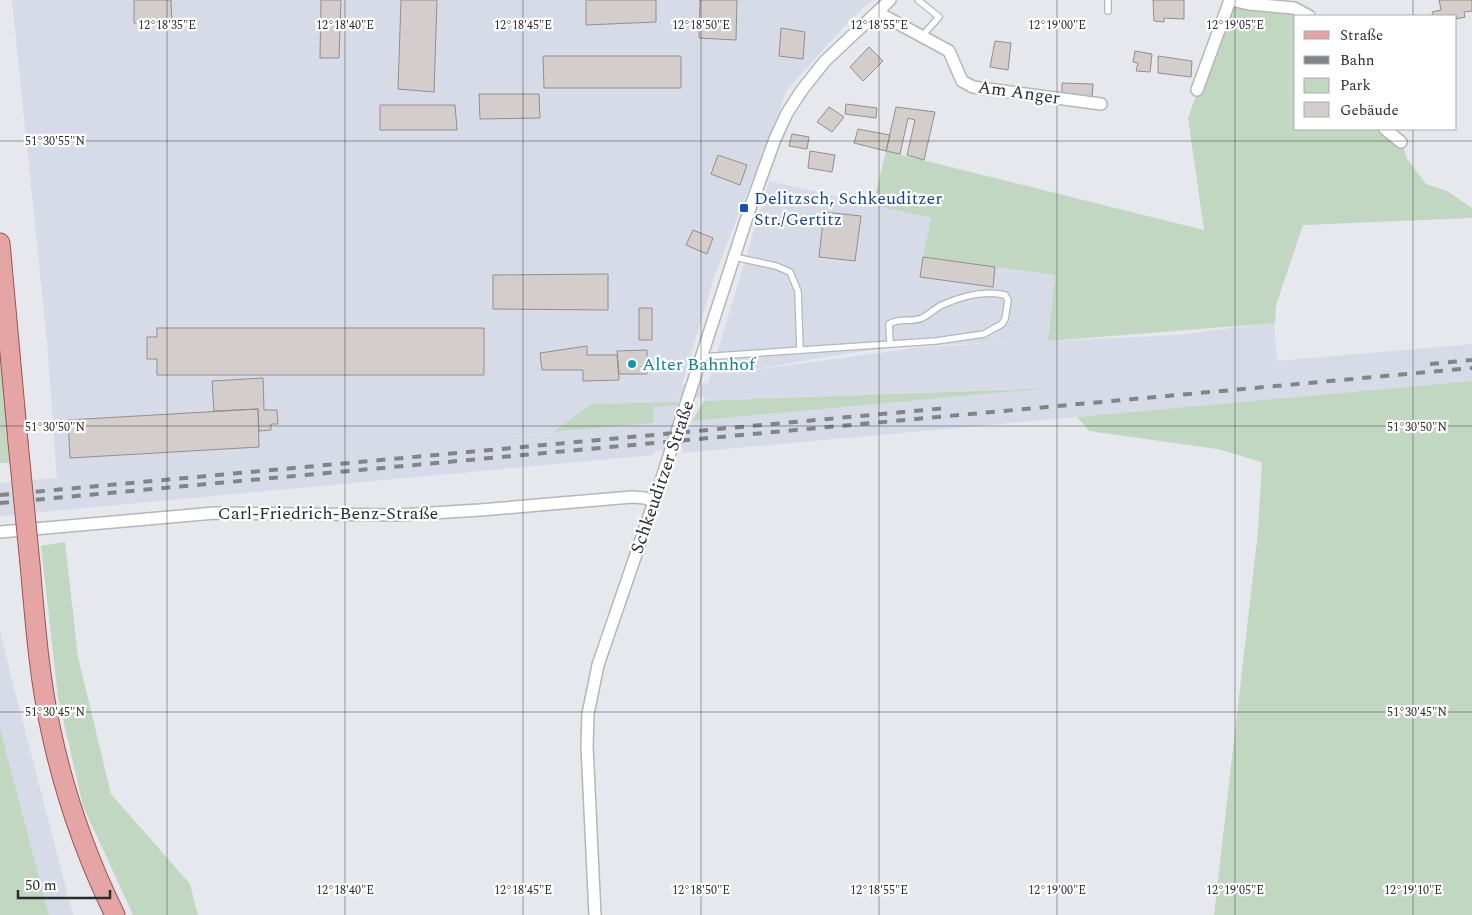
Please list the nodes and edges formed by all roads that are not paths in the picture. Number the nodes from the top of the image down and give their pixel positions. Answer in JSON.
{"nodes":[{"id":1,"x":890,"y":0,"type":"edge"},
{"id":2,"x":918,"y":0,"type":"edge"},
{"id":3,"x":1108,"y":0,"type":"edge"},
{"id":4,"x":1230,"y":0,"type":"edge"},
{"id":5,"x":1108,"y":11,"type":"dead end"},
{"id":6,"x":877,"y":12,"type":"junction"},
{"id":7,"x":1307,"y":15,"type":"edge"},
{"id":8,"x":922,"y":36,"type":"junction"},
{"id":9,"x":1197,"y":90,"type":"dead end"},
{"id":10,"x":1101,"y":104,"type":"dead end"},
{"id":11,"x":1386,"y":130,"type":"edge"},
{"id":12,"x":1401,"y":142,"type":"dead end"},
{"id":13,"x":0,"y":243,"type":"edge"},
{"id":14,"x":734,"y":257,"type":"junction"},
{"id":15,"x":890,"y":343,"type":"junction"},
{"id":16,"x":800,"y":350,"type":"junction"},
{"id":17,"x":701,"y":357,"type":"junction"},
{"id":18,"x":654,"y":502,"type":"junction"},
{"id":19,"x":0,"y":532,"type":"edge"},
{"id":20,"x":114,"y":915,"type":"edge"},
{"id":21,"x":594,"y":915,"type":"edge"}],
"edges":[{"from":1,"to":6,"type":"street","name":"Schkeuditzer Straße"},
{"from":2,"to":8,"type":"lane"},
{"from":3,"to":5,"type":"lane"},
{"from":4,"to":7,"type":"street"},
{"from":4,"to":9,"type":"street"},
{"from":6,"to":8,"type":"street","name":"Am Anger"},
{"from":6,"to":14,"type":"street","name":"Schkeuditzer Straße"},
{"from":8,"to":10,"type":"street","name":"Am Anger"},
{"from":11,"to":12,"type":"street"},
{"from":13,"to":20,"type":"main road","bridge":true},
{"from":14,"to":16,"type":"lane"},
{"from":14,"to":17,"type":"street","name":"Schkeuditzer Straße"},
{"from":15,"to":15,"type":"lane"},
{"from":15,"to":16,"type":"lane"},
{"from":16,"to":17,"type":"lane"},
{"from":17,"to":18,"type":"street","name":"Schkeuditzer Straße"},
{"from":18,"to":19,"type":"street","name":"Carl-Friedrich-Benz-Straße"},
{"from":18,"to":21,"type":"street","name":"Schkeuditzer Straße"}]}
